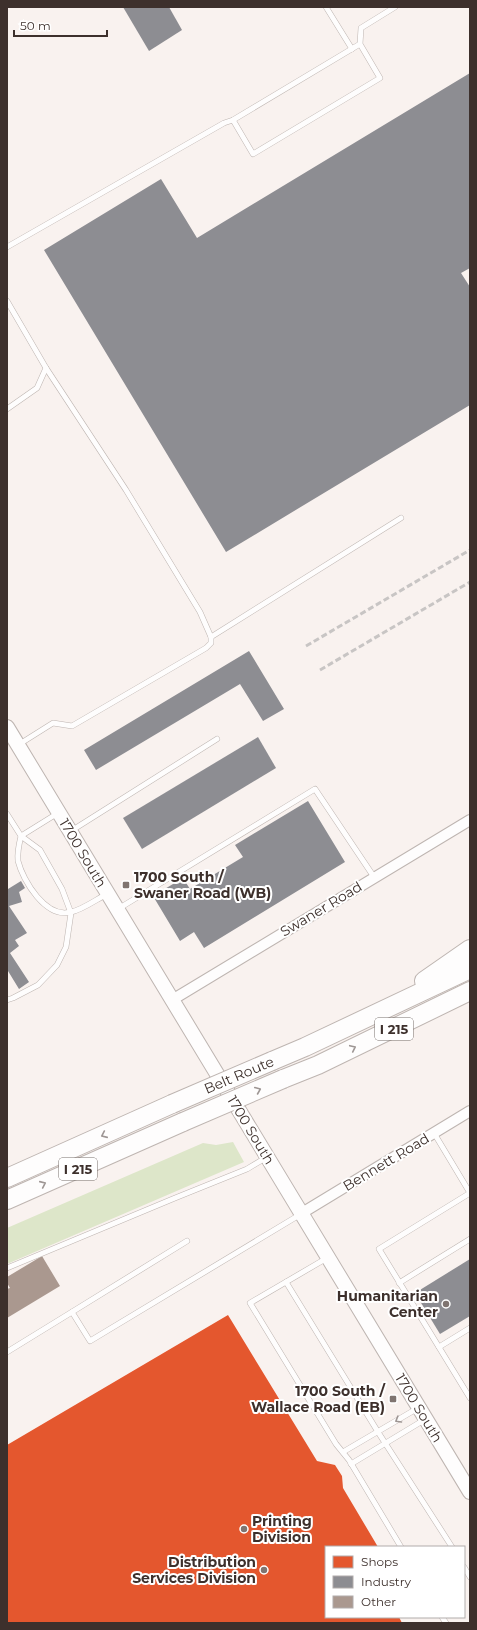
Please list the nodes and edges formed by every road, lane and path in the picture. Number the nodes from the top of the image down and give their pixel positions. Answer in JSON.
{"nodes":[{"id":1,"x":326,"y":7,"type":"edge"},
{"id":2,"x":395,"y":7,"type":"edge"},
{"id":3,"x":360,"y":44,"type":"junction"},
{"id":4,"x":352,"y":49,"type":"junction"},
{"id":5,"x":233,"y":120,"type":"junction"},
{"id":6,"x":7,"y":247,"type":"edge"},
{"id":7,"x":7,"y":301,"type":"edge"},
{"id":8,"x":46,"y":368,"type":"junction"},
{"id":9,"x":7,"y":409,"type":"edge"},
{"id":10,"x":401,"y":518,"type":"dead end"},
{"id":11,"x":211,"y":637,"type":"junction"},
{"id":12,"x":7,"y":727,"type":"edge"},
{"id":13,"x":217,"y":740,"type":"dead end"},
{"id":14,"x":18,"y":745,"type":"junction"},
{"id":15,"x":58,"y":812,"type":"junction"},
{"id":16,"x":7,"y":814,"type":"edge"},
{"id":17,"x":470,"y":820,"type":"edge"},
{"id":18,"x":70,"y":831,"type":"junction"},
{"id":19,"x":21,"y":836,"type":"junction"},
{"id":20,"x":374,"y":877,"type":"junction"},
{"id":21,"x":107,"y":894,"type":"junction"},
{"id":22,"x":117,"y":909,"type":"junction"},
{"id":23,"x":71,"y":912,"type":"junction"},
{"id":24,"x":470,"y":949,"type":"edge"},
{"id":25,"x":470,"y":968,"type":"edge"},
{"id":26,"x":470,"y":992,"type":"edge"},
{"id":27,"x":7,"y":1000,"type":"edge"},
{"id":28,"x":172,"y":1000,"type":"junction"},
{"id":29,"x":376,"y":1014,"type":"junction"},
{"id":30,"x":470,"y":1111,"type":"edge"},
{"id":31,"x":434,"y":1133,"type":"junction"},
{"id":32,"x":268,"y":1157,"type":"junction"},
{"id":33,"x":7,"y":1178,"type":"edge"},
{"id":34,"x":470,"y":1193,"type":"edge"},
{"id":35,"x":7,"y":1200,"type":"edge"},
{"id":36,"x":302,"y":1214,"type":"junction"},
{"id":37,"x":470,"y":1239,"type":"edge"},
{"id":38,"x":187,"y":1241,"type":"dead end"},
{"id":39,"x":328,"y":1257,"type":"junction"},
{"id":40,"x":7,"y":1268,"type":"edge"},
{"id":41,"x":286,"y":1282,"type":"junction"},
{"id":42,"x":400,"y":1283,"type":"junction"},
{"id":43,"x":72,"y":1312,"type":"junction"},
{"id":44,"x":470,"y":1328,"type":"edge"},
{"id":45,"x":439,"y":1347,"type":"junction"},
{"id":46,"x":7,"y":1352,"type":"edge"},
{"id":47,"x":470,"y":1398,"type":"edge"},
{"id":48,"x":422,"y":1413,"type":"junction"},
{"id":49,"x":378,"y":1432,"type":"junction"},
{"id":50,"x":385,"y":1444,"type":"junction"},
{"id":51,"x":343,"y":1452,"type":"junction"},
{"id":52,"x":351,"y":1464,"type":"junction"},
{"id":53,"x":470,"y":1492,"type":"edge"},
{"id":54,"x":400,"y":1546,"type":"edge"},
{"id":55,"x":451,"y":1546,"type":"edge"}],
"edges":[{"from":1,"to":4,"type":"lane"},
{"from":2,"to":3,"type":"lane"},
{"from":3,"to":4,"type":"lane"},
{"from":3,"to":5,"type":"lane"},
{"from":4,"to":5,"type":"lane"},
{"from":5,"to":6,"type":"lane"},
{"from":7,"to":8,"type":"lane"},
{"from":8,"to":9,"type":"lane"},
{"from":8,"to":11,"type":"lane"},
{"from":10,"to":11,"type":"lane"},
{"from":11,"to":14,"type":"lane"},
{"from":12,"to":14,"type":"street","name":"1700 South"},
{"from":13,"to":18,"type":"lane"},
{"from":14,"to":15,"type":"street","name":"1700 South"},
{"from":15,"to":18,"type":"street","name":"1700 South"},
{"from":15,"to":19,"type":"lane"},
{"from":16,"to":19,"type":"lane"},
{"from":17,"to":20,"type":"street","name":"Swaner Road"},
{"from":18,"to":21,"type":"street","name":"1700 South"},
{"from":19,"to":23,"type":"lane"},
{"from":19,"to":23,"type":"lane"},
{"from":20,"to":22,"type":"lane"},
{"from":20,"to":28,"type":"street","name":"Swaner Road"},
{"from":21,"to":22,"type":"street","name":"1700 South"},
{"from":21,"to":23,"type":"lane"},
{"from":22,"to":28,"type":"street","name":"1700 South"},
{"from":23,"to":27,"type":"lane"},
{"from":24,"to":29,"type":"highway"},
{"from":25,"to":29,"type":"highway","name":"Belt Route","number":"I 215"},
{"from":35,"to":26,"type":"highway","name":"Belt Route","number":"I 215","one_way":true,"bridge":true},
{"from":28,"to":32,"type":"street","name":"1700 South"},
{"from":29,"to":33,"type":"highway","name":"Belt Route","number":"I 215","one_way":true,"bridge":true},
{"from":30,"to":31,"type":"street","name":"Bennett Road"},
{"from":31,"to":34,"type":"lane"},
{"from":31,"to":36,"type":"street","name":"Bennett Road"},
{"from":32,"to":36,"type":"street","name":"1700 South"},
{"from":32,"to":40,"type":"lane"},
{"from":34,"to":42,"type":"lane"},
{"from":36,"to":39,"type":"street","name":"1700 South"},
{"from":36,"to":43,"type":"lane"},
{"from":37,"to":42,"type":"lane"},
{"from":38,"to":43,"type":"lane"},
{"from":39,"to":41,"type":"lane"},
{"from":39,"to":48,"type":"street","name":"1700 South"},
{"from":41,"to":49,"type":"lane"},
{"from":41,"to":51,"type":"lane"},
{"from":42,"to":45,"type":"lane"},
{"from":43,"to":46,"type":"lane"},
{"from":44,"to":45,"type":"lane"},
{"from":45,"to":47,"type":"lane"},
{"from":48,"to":49,"type":"lane","one_way":true},
{"from":48,"to":50,"type":"lane"},
{"from":48,"to":53,"type":"street","name":"1700 South"},
{"from":49,"to":50,"type":"lane"},
{"from":49,"to":51,"type":"lane"},
{"from":50,"to":52,"type":"lane"},
{"from":50,"to":55,"type":"lane"},
{"from":51,"to":52,"type":"lane"},
{"from":52,"to":54,"type":"lane"}]}
